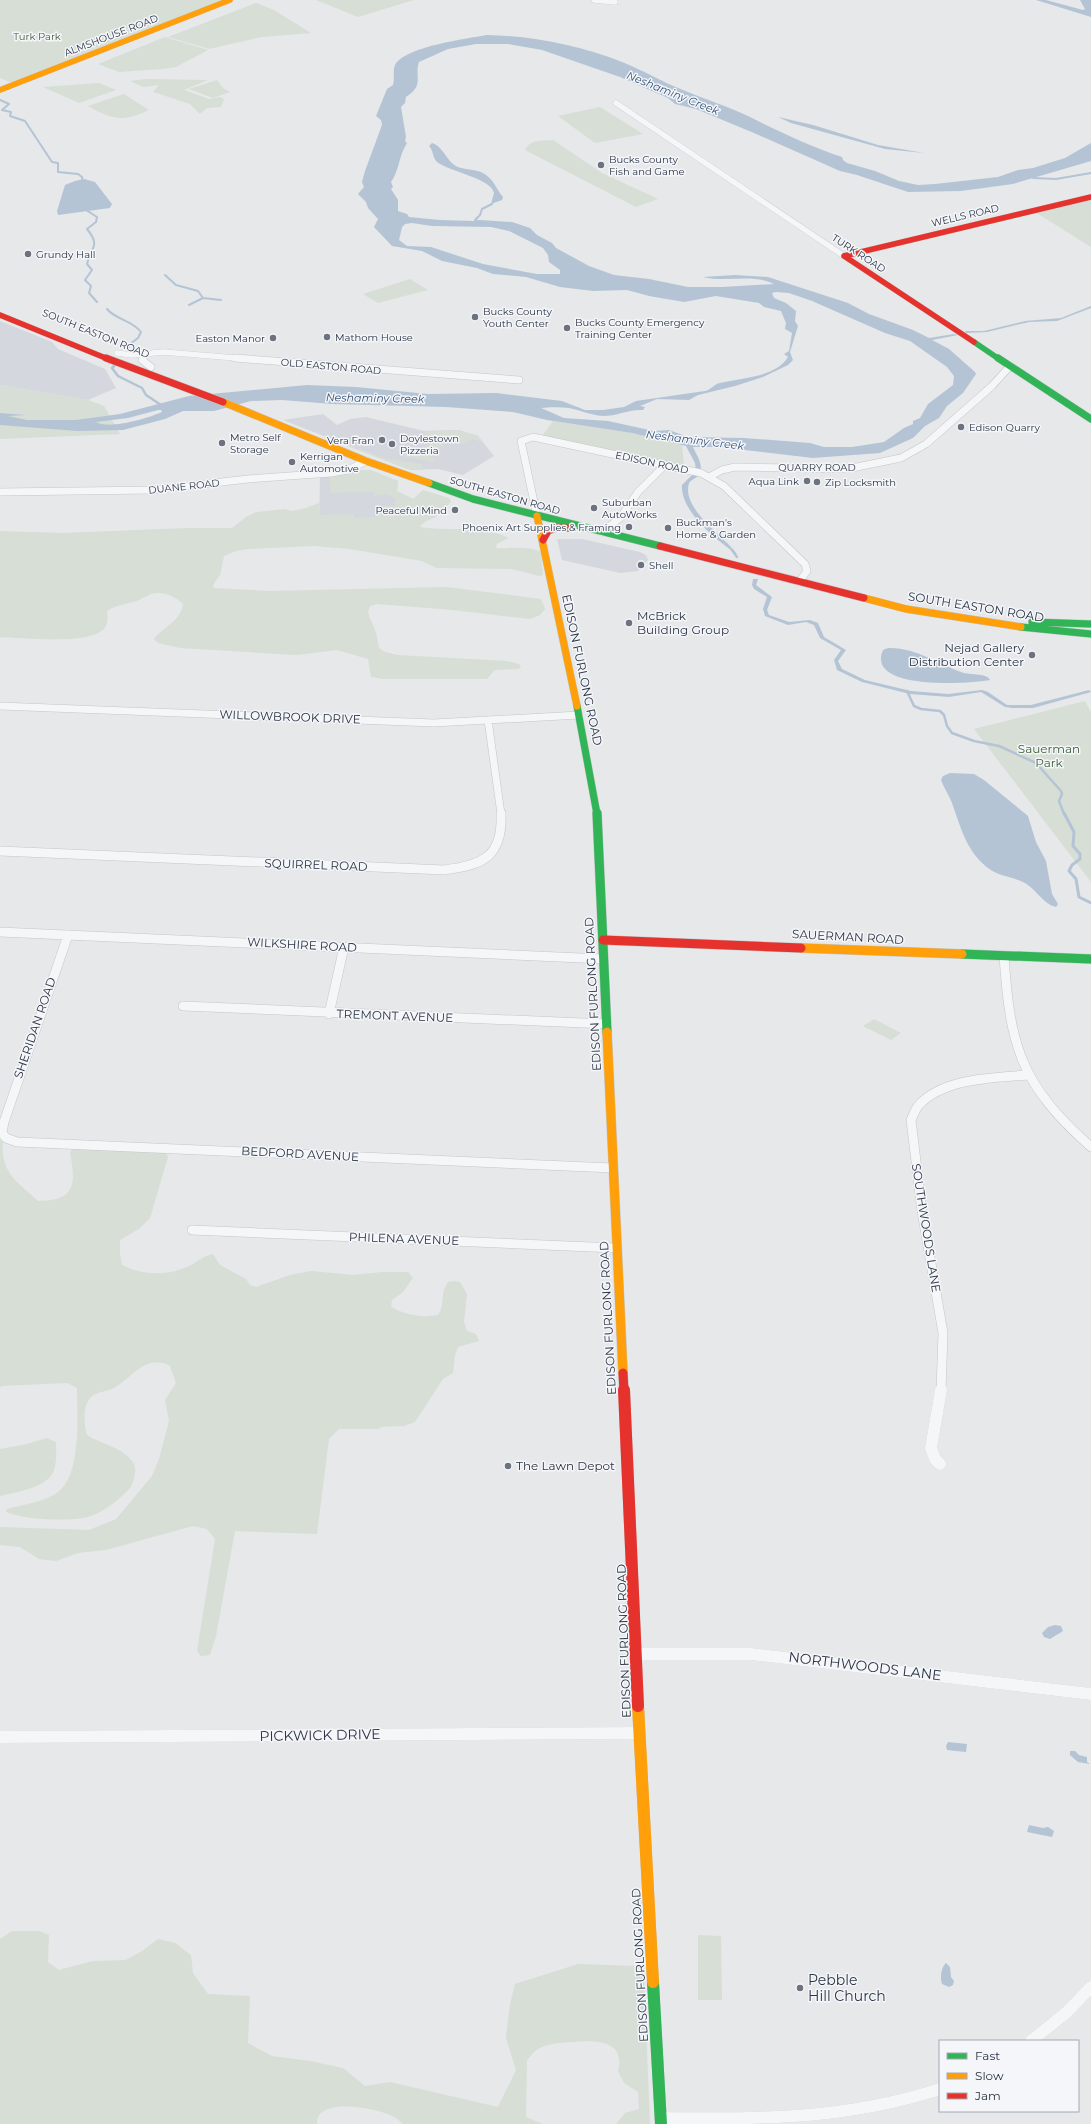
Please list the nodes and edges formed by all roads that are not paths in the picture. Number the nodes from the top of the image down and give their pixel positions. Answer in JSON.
{"nodes":[{"id":1,"x":230,"y":0,"type":"edge"},
{"id":2,"x":594,"y":0,"type":"edge"},
{"id":3,"x":615,"y":2,"type":"dead end"},
{"id":4,"x":0,"y":90,"type":"edge"},
{"id":5,"x":616,"y":103,"type":"dead end"},
{"id":6,"x":1091,"y":197,"type":"edge"},
{"id":7,"x":844,"y":256,"type":"junction"},
{"id":8,"x":0,"y":305,"type":"edge"},
{"id":9,"x":0,"y":315,"type":"edge"},
{"id":10,"x":117,"y":353,"type":"junction"},
{"id":11,"x":144,"y":355,"type":"junction"},
{"id":12,"x":1010,"y":366,"type":"junction"},
{"id":13,"x":151,"y":367,"type":"junction"},
{"id":14,"x":519,"y":380,"type":"dead end"},
{"id":15,"x":186,"y":387,"type":"junction"},
{"id":16,"x":1091,"y":419,"type":"edge"},
{"id":17,"x":366,"y":461,"type":"junction"},
{"id":18,"x":665,"y":465,"type":"junction"},
{"id":19,"x":709,"y":477,"type":"junction"},
{"id":20,"x":0,"y":492,"type":"edge"},
{"id":21,"x":537,"y":516,"type":"junction"},
{"id":22,"x":588,"y":529,"type":"junction"},
{"id":23,"x":602,"y":532,"type":"junction"},
{"id":24,"x":543,"y":540,"type":"junction"},
{"id":25,"x":799,"y":582,"type":"junction"},
{"id":26,"x":834,"y":591,"type":"junction"},
{"id":27,"x":1032,"y":622,"type":"junction"},
{"id":28,"x":1091,"y":624,"type":"edge"},
{"id":29,"x":1091,"y":627,"type":"edge"},
{"id":30,"x":1091,"y":634,"type":"edge"},
{"id":31,"x":0,"y":706,"type":"edge"},
{"id":32,"x":579,"y":715,"type":"junction"},
{"id":33,"x":488,"y":720,"type":"junction"},
{"id":34,"x":0,"y":851,"type":"edge"},
{"id":35,"x":0,"y":932,"type":"edge"},
{"id":36,"x":68,"y":935,"type":"junction"},
{"id":37,"x":603,"y":940,"type":"junction"},
{"id":38,"x":344,"y":947,"type":"junction"},
{"id":39,"x":1004,"y":956,"type":"junction"},
{"id":40,"x":604,"y":959,"type":"junction"},
{"id":41,"x":1091,"y":959,"type":"edge"},
{"id":42,"x":184,"y":1006,"type":"dead end"},
{"id":43,"x":329,"y":1014,"type":"junction"},
{"id":44,"x":607,"y":1024,"type":"junction"},
{"id":45,"x":1027,"y":1075,"type":"junction"},
{"id":46,"x":4,"y":1122,"type":"joint"},
{"id":47,"x":1091,"y":1147,"type":"edge"},
{"id":48,"x":613,"y":1168,"type":"junction"},
{"id":49,"x":192,"y":1230,"type":"dead end"},
{"id":50,"x":616,"y":1248,"type":"junction"},
{"id":51,"x":940,"y":1464,"type":"dead end"},
{"id":52,"x":637,"y":1654,"type":"junction"},
{"id":53,"x":1091,"y":1694,"type":"edge"},
{"id":54,"x":640,"y":1733,"type":"junction"},
{"id":55,"x":0,"y":1737,"type":"edge"},
{"id":56,"x":1091,"y":1987,"type":"edge"},
{"id":57,"x":1031,"y":2040,"type":"edge"},
{"id":58,"x":939,"y":2089,"type":"edge"},
{"id":59,"x":661,"y":2121,"type":"edge"}],
"edges":[{"from":1,"to":4,"type":"main road","name":"ALMSHOUSE ROAD"},
{"from":2,"to":3,"type":"street"},
{"from":5,"to":7,"type":"street","name":"TURK ROAD"},
{"from":6,"to":7,"type":"main road","name":"WELLS ROAD"},
{"from":7,"to":12,"type":"main road","name":"TURK ROAD"},
{"from":8,"to":10,"type":"main road","name":"SOUTH EASTON ROAD"},
{"from":9,"to":15,"type":"main road","name":"SOUTH EASTON ROAD"},
{"from":10,"to":11,"type":"street","name":"OLD EASTON ROAD"},
{"from":10,"to":13,"type":"main road","name":"SOUTH EASTON ROAD"},
{"from":11,"to":13,"type":"street"},
{"from":11,"to":14,"type":"street","name":"OLD EASTON ROAD"},
{"from":12,"to":16,"type":"main road","name":"TURK ROAD"},
{"from":12,"to":19,"type":"street","name":"QUARRY ROAD"},
{"from":13,"to":15,"type":"main road","name":"SOUTH EASTON ROAD"},
{"from":15,"to":17,"type":"main road","name":"SOUTH EASTON ROAD"},
{"from":17,"to":20,"type":"street","name":"DUANE ROAD"},
{"from":17,"to":21,"type":"main road","name":"SOUTH EASTON ROAD"},
{"from":18,"to":19,"type":"street","name":"EDISON ROAD"},
{"from":18,"to":21,"type":"street","name":"EDISON ROAD"},
{"from":18,"to":23,"type":"street"},
{"from":19,"to":25,"type":"street","name":"EDISON ROAD"},
{"from":21,"to":22,"type":"main road","name":"SOUTH EASTON ROAD"},
{"from":21,"to":24,"type":"main road","name":"EDISON FURLONG ROAD"},
{"from":22,"to":23,"type":"main road","name":"SOUTH EASTON ROAD"},
{"from":22,"to":24,"type":"main road"},
{"from":23,"to":25,"type":"main road","name":"SOUTH EASTON ROAD"},
{"from":24,"to":32,"type":"main road","name":"EDISON FURLONG ROAD"},
{"from":25,"to":26,"type":"main road","name":"SOUTH EASTON ROAD"},
{"from":26,"to":27,"type":"main road","name":"SOUTH EASTON ROAD"},
{"from":26,"to":30,"type":"main road","name":"SOUTH EASTON ROAD"},
{"from":27,"to":28,"type":"main road","name":"SOUTH EASTON ROAD"},
{"from":27,"to":29,"type":"main road"},
{"from":31,"to":33,"type":"street","name":"WILLOWBROOK DRIVE"},
{"from":32,"to":33,"type":"street","name":"WILLOWBROOK DRIVE"},
{"from":32,"to":37,"type":"main road","name":"EDISON FURLONG ROAD"},
{"from":33,"to":34,"type":"street","name":"SQUIRREL ROAD"},
{"from":35,"to":36,"type":"street","name":"WILKSHIRE ROAD"},
{"from":36,"to":38,"type":"street","name":"WILKSHIRE ROAD"},
{"from":36,"to":46,"type":"street","name":"SHERIDAN ROAD"},
{"from":37,"to":39,"type":"main road","name":"SAUERMAN ROAD"},
{"from":37,"to":40,"type":"main road","name":"EDISON FURLONG ROAD"},
{"from":38,"to":40,"type":"street","name":"WILKSHIRE ROAD"},
{"from":38,"to":43,"type":"street"},
{"from":39,"to":41,"type":"main road","name":"SAUERMAN ROAD"},
{"from":39,"to":45,"type":"street"},
{"from":40,"to":44,"type":"main road","name":"EDISON FURLONG ROAD"},
{"from":42,"to":43,"type":"street","name":"TREMONT AVENUE"},
{"from":43,"to":44,"type":"street","name":"TREMONT AVENUE"},
{"from":44,"to":48,"type":"main road","name":"EDISON FURLONG ROAD"},
{"from":45,"to":47,"type":"street"},
{"from":45,"to":51,"type":"street","name":"SOUTHWOODS LANE"},
{"from":46,"to":48,"type":"street","name":"BEDFORD AVENUE"},
{"from":48,"to":50,"type":"main road","name":"EDISON FURLONG ROAD"},
{"from":49,"to":50,"type":"street","name":"PHILENA AVENUE"},
{"from":50,"to":52,"type":"main road","name":"EDISON FURLONG ROAD"},
{"from":52,"to":53,"type":"street","name":"NORTHWOODS LANE"},
{"from":52,"to":54,"type":"main road","name":"EDISON FURLONG ROAD"},
{"from":54,"to":55,"type":"street","name":"PICKWICK DRIVE"},
{"from":54,"to":59,"type":"main road","name":"EDISON FURLONG ROAD"},
{"from":56,"to":57,"type":"street"},
{"from":58,"to":59,"type":"street"}]}
